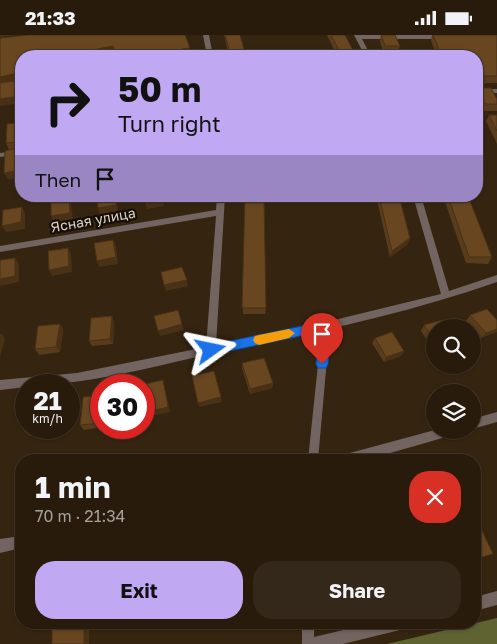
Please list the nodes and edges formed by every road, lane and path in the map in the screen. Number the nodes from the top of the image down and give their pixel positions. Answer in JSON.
{"nodes":[{"id":1,"x":206,"y":35,"type":"edge"},
{"id":2,"x":358,"y":36,"type":"edge"},
{"id":3,"x":447,"y":37,"type":"edge"},
{"id":4,"x":209,"y":50,"type":"edge"},
{"id":5,"x":365,"y":50,"type":"edge"},
{"id":6,"x":483,"y":91,"type":"edge"},
{"id":7,"x":497,"y":91,"type":"edge"},
{"id":8,"x":15,"y":153,"type":"edge"},
{"id":9,"x":0,"y":155,"type":"edge"},
{"id":10,"x":221,"y":202,"type":"edge"},
{"id":11,"x":419,"y":202,"type":"edge"},
{"id":12,"x":220,"y":212,"type":"junction"},
{"id":13,"x":0,"y":249,"type":"edge"},
{"id":14,"x":497,"y":279,"type":"edge"},
{"id":15,"x":446,"y":296,"type":"junction"},
{"id":16,"x":326,"y":326,"type":"junction"},
{"id":17,"x":211,"y":350,"type":"junction"},
{"id":18,"x":0,"y":385,"type":"edge"},
{"id":19,"x":497,"y":417,"type":"edge"},
{"id":20,"x":481,"y":421,"type":"edge"},
{"id":21,"x":426,"y":438,"type":"edge"},
{"id":22,"x":314,"y":454,"type":"edge"},
{"id":23,"x":367,"y":454,"type":"edge"},
{"id":24,"x":15,"y":543,"type":"edge"},
{"id":25,"x":0,"y":546,"type":"edge"},
{"id":26,"x":497,"y":598,"type":"edge"},
{"id":27,"x":481,"y":602,"type":"edge"},
{"id":28,"x":308,"y":629,"type":"edge"},
{"id":29,"x":375,"y":629,"type":"edge"},
{"id":30,"x":308,"y":644,"type":"edge"},
{"id":31,"x":314,"y":644,"type":"edge"}],
"edges":[{"from":1,"to":4,"type":"street"},
{"from":2,"to":3,"type":"street"},
{"from":2,"to":5,"type":"street"},
{"from":6,"to":7,"type":"street"},
{"from":8,"to":9,"type":"street"},
{"from":10,"to":12,"type":"street"},
{"from":11,"to":15,"type":"street"},
{"from":12,"to":13,"type":"street","name":"Ясная улица"},
{"from":12,"to":17,"type":"street"},
{"from":14,"to":15,"type":"street"},
{"from":15,"to":16,"type":"street"},
{"from":16,"to":17,"type":"street"},
{"from":16,"to":22,"type":"lane"},
{"from":17,"to":18,"type":"street"},
{"from":19,"to":20,"type":"street"},
{"from":21,"to":23,"type":"street"},
{"from":24,"to":25,"type":"street"},
{"from":26,"to":27,"type":"street"},
{"from":28,"to":30,"type":"lane"},
{"from":29,"to":31,"type":"street"}]}
